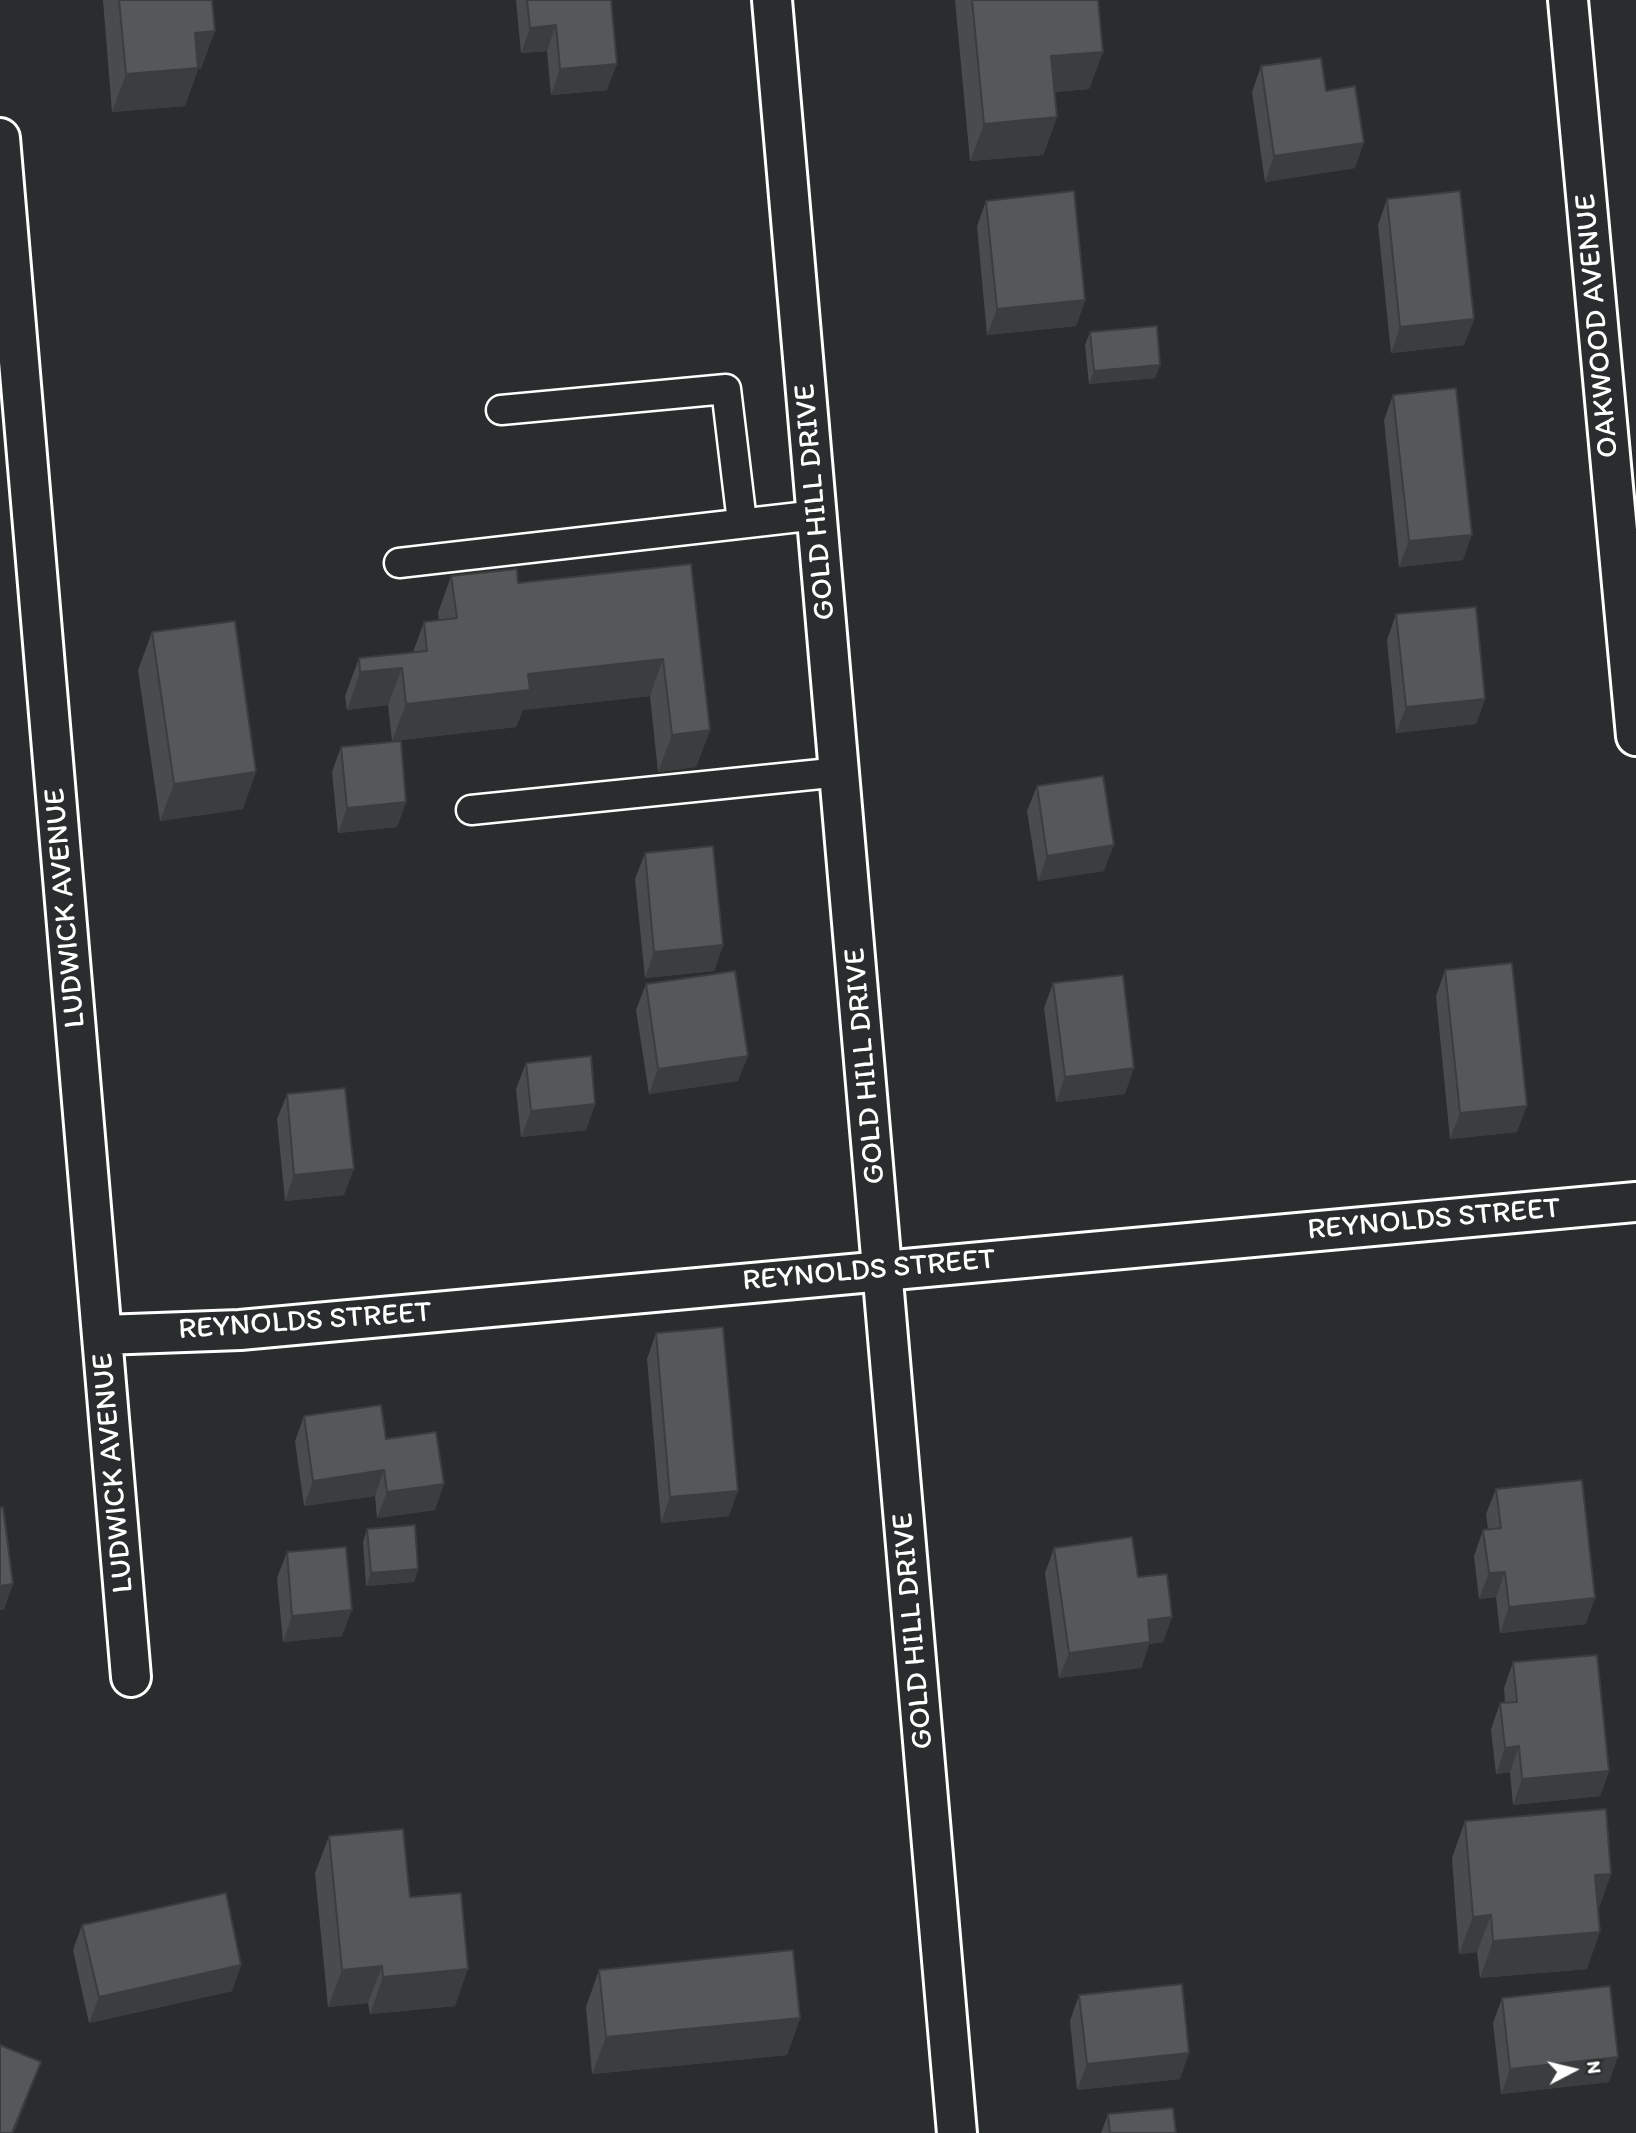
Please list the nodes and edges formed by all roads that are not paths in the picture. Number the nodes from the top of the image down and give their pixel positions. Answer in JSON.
{"nodes":[{"id":1,"x":772,"y":0,"type":"edge"},
{"id":2,"x":1568,"y":0,"type":"edge"},
{"id":3,"x":0,"y":138,"type":"edge"},
{"id":4,"x":501,"y":411,"type":"dead end"},
{"id":5,"x":817,"y":514,"type":"junction"},
{"id":6,"x":742,"y":522,"type":"junction"},
{"id":7,"x":399,"y":563,"type":"dead end"},
{"id":8,"x":1636,"y":737,"type":"edge"},
{"id":9,"x":840,"y":772,"type":"junction"},
{"id":10,"x":471,"y":810,"type":"dead end"},
{"id":11,"x":1636,"y":1202,"type":"edge"},
{"id":12,"x":884,"y":1269,"type":"junction"},
{"id":13,"x":103,"y":1335,"type":"junction"},
{"id":14,"x":131,"y":1677,"type":"dead end"},
{"id":15,"x":957,"y":2133,"type":"edge"}],
"edges":[{"from":1,"to":5,"type":"street","name":"GOLD HILL DRIVE"},
{"from":2,"to":8,"type":"street","name":"OAKWOOD AVENUE"},
{"from":3,"to":13,"type":"street","name":"LUDWICK AVENUE"},
{"from":4,"to":6,"type":"lane"},
{"from":5,"to":6,"type":"lane"},
{"from":5,"to":9,"type":"street","name":"GOLD HILL DRIVE"},
{"from":6,"to":7,"type":"lane"},
{"from":9,"to":10,"type":"lane"},
{"from":9,"to":12,"type":"street","name":"GOLD HILL DRIVE"},
{"from":11,"to":12,"type":"street","name":"REYNOLDS STREET"},
{"from":12,"to":13,"type":"street","name":"REYNOLDS STREET"},
{"from":12,"to":15,"type":"street","name":"GOLD HILL DRIVE"},
{"from":13,"to":14,"type":"street","name":"LUDWICK AVENUE"}]}
